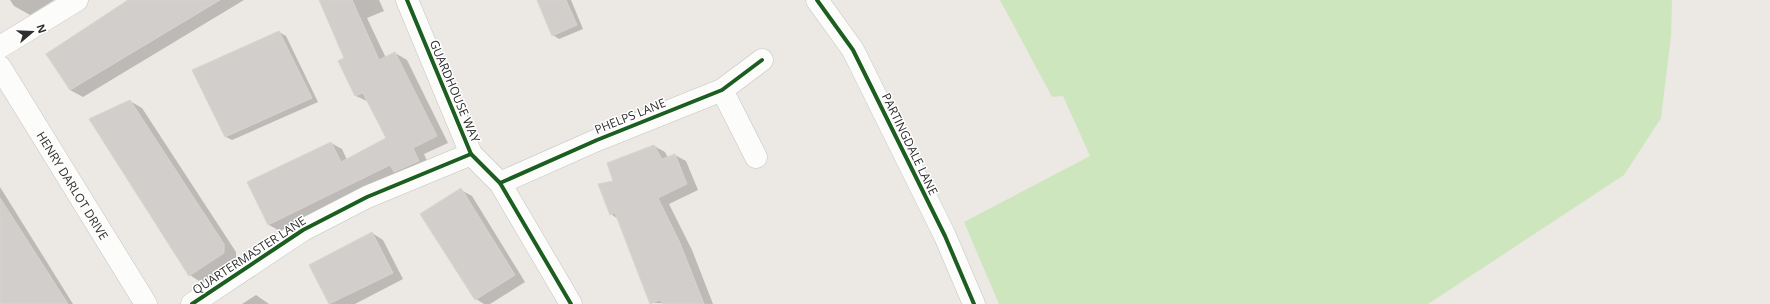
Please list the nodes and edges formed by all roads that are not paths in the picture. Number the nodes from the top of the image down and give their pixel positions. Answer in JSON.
{"nodes":[{"id":1,"x":77,"y":0,"type":"edge"},
{"id":2,"x":407,"y":0,"type":"edge"},
{"id":3,"x":817,"y":0,"type":"edge"},
{"id":4,"x":0,"y":47,"type":"edge"},
{"id":5,"x":762,"y":60,"type":"dead end"},
{"id":6,"x":0,"y":67,"type":"edge"},
{"id":7,"x":722,"y":90,"type":"junction"},
{"id":8,"x":471,"y":154,"type":"junction"},
{"id":9,"x":756,"y":157,"type":"dead end"},
{"id":10,"x":500,"y":183,"type":"junction"},
{"id":11,"x":146,"y":304,"type":"edge"},
{"id":12,"x":192,"y":304,"type":"edge"},
{"id":13,"x":571,"y":304,"type":"edge"},
{"id":14,"x":974,"y":304,"type":"edge"}],
"edges":[{"from":1,"to":4,"type":"street"},
{"from":2,"to":8,"type":"street","name":"GUARDHOUSE WAY"},
{"from":3,"to":14,"type":"street","name":"PARTINGDALE LANE"},
{"from":5,"to":7,"type":"street","name":"PHELPS LANE"},
{"from":6,"to":11,"type":"street","name":"HENRY DARLOT DRIVE"},
{"from":7,"to":9,"type":"street"},
{"from":7,"to":10,"type":"street","name":"PHELPS LANE"},
{"from":8,"to":10,"type":"street","name":"GUARDHOUSE WAY"},
{"from":8,"to":12,"type":"street","name":"QUARTERMASTER LANE"},
{"from":10,"to":13,"type":"street","name":"GUARDHOUSE WAY"}]}
